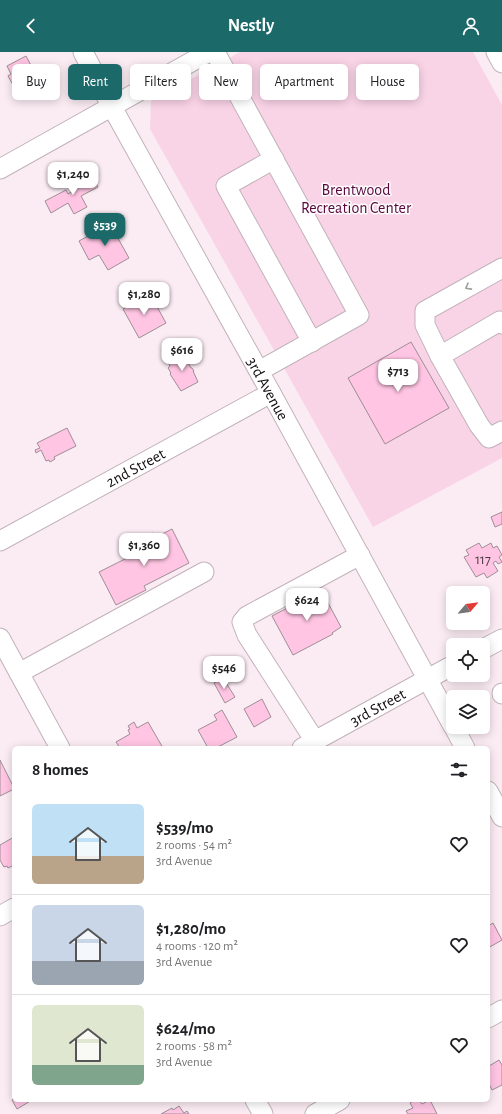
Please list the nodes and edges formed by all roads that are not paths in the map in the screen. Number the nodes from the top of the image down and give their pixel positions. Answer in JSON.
{"nodes":[{"id":1,"x":83,"y":52,"type":"edge"},
{"id":2,"x":209,"y":52,"type":"edge"},
{"id":3,"x":215,"y":52,"type":"edge"},
{"id":4,"x":496,"y":52,"type":"edge"},
{"id":5,"x":502,"y":63,"type":"edge"},
{"id":6,"x":112,"y":107,"type":"junction"},
{"id":7,"x":274,"y":159,"type":"junction"},
{"id":8,"x":0,"y":169,"type":"edge"},
{"id":9,"x":502,"y":268,"type":"edge"},
{"id":10,"x":502,"y":324,"type":"edge"},
{"id":11,"x":312,"y":342,"type":"junction"},
{"id":12,"x":440,"y":356,"type":"junction"},
{"id":13,"x":259,"y":371,"type":"junction"},
{"id":14,"x":272,"y":393,"type":"junction"},
{"id":15,"x":502,"y":431,"type":"edge"},
{"id":16,"x":0,"y":541,"type":"edge"},
{"id":17,"x":360,"y":555,"type":"junction"},
{"id":18,"x":204,"y":572,"type":"dead end"},
{"id":19,"x":0,"y":638,"type":"edge"},
{"id":20,"x":502,"y":639,"type":"edge"},
{"id":21,"x":490,"y":645,"type":"edge"},
{"id":22,"x":446,"y":668,"type":"edge"},
{"id":23,"x":19,"y":673,"type":"junction"},
{"id":24,"x":427,"y":678,"type":"junction"},
{"id":25,"x":446,"y":713,"type":"edge"},
{"id":26,"x":457,"y":734,"type":"edge"},
{"id":27,"x":308,"y":745,"type":"edge"},
{"id":28,"x":59,"y":746,"type":"edge"},
{"id":29,"x":464,"y":746,"type":"edge"},
{"id":30,"x":490,"y":795,"type":"edge"},
{"id":31,"x":502,"y":817,"type":"edge"},
{"id":32,"x":12,"y":909,"type":"edge"},
{"id":33,"x":0,"y":916,"type":"edge"},
{"id":34,"x":502,"y":1010,"type":"edge"},
{"id":35,"x":490,"y":1017,"type":"edge"},
{"id":36,"x":256,"y":1102,"type":"edge"},
{"id":37,"x":336,"y":1102,"type":"edge"},
{"id":38,"x":263,"y":1114,"type":"edge"},
{"id":39,"x":315,"y":1114,"type":"edge"}],
"edges":[{"from":1,"to":6,"type":"street","name":"3rd Avenue"},
{"from":2,"to":6,"type":"street"},
{"from":3,"to":7,"type":"street"},
{"from":4,"to":5,"type":"street"},
{"from":6,"to":8,"type":"street"},
{"from":6,"to":13,"type":"street","name":"3rd Avenue"},
{"from":7,"to":11,"type":"street"},
{"from":7,"to":11,"type":"street"},
{"from":9,"to":12,"type":"street","one_way":true},
{"from":10,"to":12,"type":"street"},
{"from":11,"to":13,"type":"street"},
{"from":12,"to":15,"type":"street"},
{"from":13,"to":14,"type":"street","name":"3rd Avenue"},
{"from":14,"to":16,"type":"street","name":"2nd Street"},
{"from":14,"to":17,"type":"street","name":"3rd Avenue"},
{"from":17,"to":24,"type":"street","name":"3rd Avenue"},
{"from":17,"to":27,"type":"street"},
{"from":18,"to":23,"type":"street"},
{"from":19,"to":23,"type":"street"},
{"from":20,"to":21,"type":"street"},
{"from":22,"to":24,"type":"street","name":"3rd Street"},
{"from":23,"to":28,"type":"street"},
{"from":24,"to":25,"type":"street","name":"3rd Avenue"},
{"from":24,"to":27,"type":"street","name":"3rd Street"},
{"from":26,"to":29,"type":"street","name":"3rd Avenue"},
{"from":30,"to":31,"type":"street"},
{"from":32,"to":33,"type":"street"},
{"from":34,"to":35,"type":"street"},
{"from":36,"to":38,"type":"street"},
{"from":37,"to":39,"type":"street"}]}
